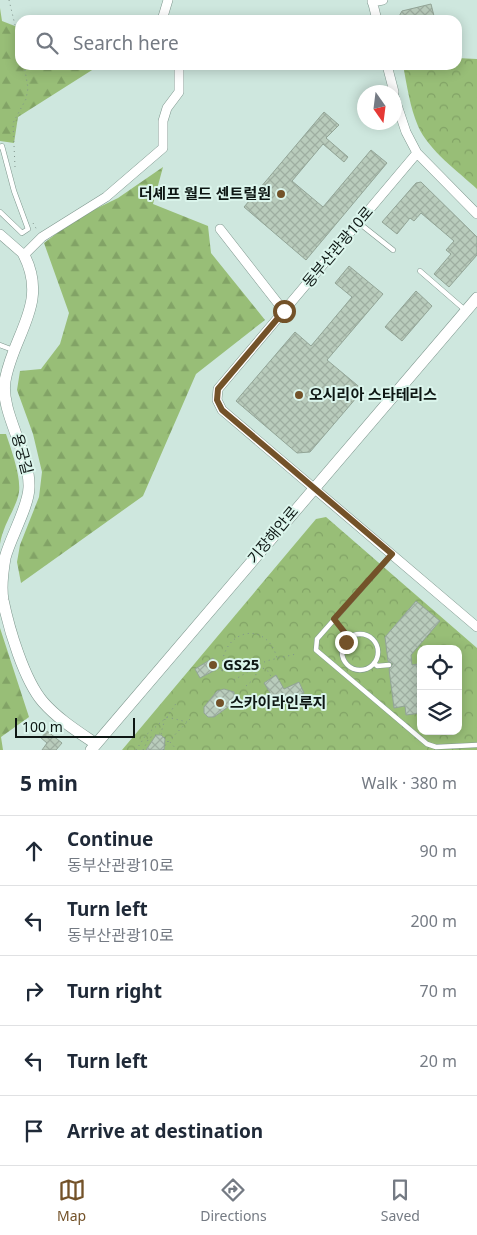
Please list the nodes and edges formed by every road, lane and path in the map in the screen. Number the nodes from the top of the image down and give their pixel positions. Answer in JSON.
{"nodes":[{"id":1,"x":9,"y":0,"type":"edge"},
{"id":2,"x":168,"y":0,"type":"edge"},
{"id":3,"x":382,"y":0,"type":"edge"},
{"id":4,"x":372,"y":1,"type":"edge"},
{"id":5,"x":164,"y":15,"type":"edge"},
{"id":6,"x":376,"y":15,"type":"edge"},
{"id":7,"x":15,"y":25,"type":"edge"},
{"id":8,"x":25,"y":70,"type":"edge"},
{"id":9,"x":179,"y":70,"type":"edge"},
{"id":10,"x":388,"y":70,"type":"edge"},
{"id":11,"x":392,"y":85,"type":"edge"},
{"id":12,"x":402,"y":119,"type":"edge"},
{"id":13,"x":0,"y":147,"type":"edge"},
{"id":14,"x":417,"y":153,"type":"junction"},
{"id":15,"x":15,"y":171,"type":"dead end"},
{"id":16,"x":0,"y":212,"type":"edge"},
{"id":17,"x":477,"y":214,"type":"edge"},
{"id":18,"x":32,"y":221,"type":"dead end"},
{"id":19,"x":358,"y":222,"type":"junction"},
{"id":20,"x":220,"y":229,"type":"dead end"},
{"id":21,"x":0,"y":234,"type":"edge"},
{"id":22,"x":42,"y":236,"type":"junction"},
{"id":23,"x":393,"y":250,"type":"dead end"},
{"id":24,"x":24,"y":255,"type":"junction"},
{"id":25,"x":420,"y":271,"type":"dead end"},
{"id":26,"x":477,"y":298,"type":"edge"},
{"id":27,"x":466,"y":310,"type":"junction"},
{"id":28,"x":284,"y":311,"type":"junction"},
{"id":29,"x":0,"y":346,"type":"edge"},
{"id":30,"x":14,"y":350,"type":"junction"},
{"id":31,"x":313,"y":488,"type":"junction"},
{"id":32,"x":392,"y":554,"type":"junction"},
{"id":33,"x":334,"y":619,"type":"junction"},
{"id":34,"x":477,"y":627,"type":"edge"},
{"id":35,"x":349,"y":638,"type":"junction"},
{"id":36,"x":296,"y":654,"type":"dead end"},
{"id":37,"x":277,"y":658,"type":"junction"},
{"id":38,"x":374,"y":664,"type":"junction"},
{"id":39,"x":389,"y":665,"type":"dead end"},
{"id":40,"x":258,"y":666,"type":"junction"},
{"id":41,"x":222,"y":671,"type":"dead end"},
{"id":42,"x":272,"y":678,"type":"dead end"},
{"id":43,"x":234,"y":680,"type":"dead end"},
{"id":44,"x":246,"y":686,"type":"dead end"},
{"id":45,"x":177,"y":702,"type":"dead end"},
{"id":46,"x":166,"y":718,"type":"junction"},
{"id":47,"x":190,"y":719,"type":"dead end"},
{"id":48,"x":187,"y":722,"type":"junction"},
{"id":49,"x":161,"y":733,"type":"junction"},
{"id":50,"x":169,"y":742,"type":"junction"},
{"id":51,"x":477,"y":745,"type":"edge"},
{"id":52,"x":93,"y":747,"type":"edge"},
{"id":53,"x":176,"y":749,"type":"edge"},
{"id":54,"x":136,"y":750,"type":"edge"},
{"id":55,"x":144,"y":750,"type":"edge"},
{"id":56,"x":163,"y":750,"type":"edge"}],
"edges":[{"from":1,"to":7,"type":"path"},
{"from":2,"to":5,"type":"street"},
{"from":3,"to":4,"type":"street"},
{"from":4,"to":6,"type":"street"},
{"from":8,"to":15,"type":"path"},
{"from":9,"to":22,"type":"street"},
{"from":10,"to":11,"type":"street"},
{"from":12,"to":14,"type":"street"},
{"from":13,"to":16,"type":"lane"},
{"from":14,"to":17,"type":"street"},
{"from":14,"to":19,"type":"street","name":"동부산관광10로"},
{"from":18,"to":22,"type":"path"},
{"from":19,"to":23,"type":"lane"},
{"from":19,"to":28,"type":"street","name":"동부산관광10로"},
{"from":20,"to":28,"type":"street"},
{"from":21,"to":24,"type":"street","name":"용궁길"},
{"from":22,"to":24,"type":"street"},
{"from":24,"to":30,"type":"main road","name":"용궁길"},
{"from":25,"to":27,"type":"lane"},
{"from":26,"to":27,"type":"main road","name":"기장해안로"},
{"from":27,"to":31,"type":"main road","name":"기장해안로"},
{"from":28,"to":31,"type":"street","name":"동부산관광10로"},
{"from":29,"to":30,"type":"lane"},
{"from":30,"to":52,"type":"main road","name":"용궁길"},
{"from":31,"to":32,"type":"street","name":"동부산관광10로"},
{"from":31,"to":52,"type":"main road","name":"기장해안로"},
{"from":32,"to":33,"type":"lane"},
{"from":32,"to":34,"type":"street","name":"동부산관광10로"},
{"from":33,"to":35,"type":"lane"},
{"from":33,"to":51,"type":"lane"},
{"from":35,"to":38,"type":"lane"},
{"from":35,"to":38,"type":"lane"},
{"from":36,"to":37,"type":"path"},
{"from":37,"to":40,"type":"path"},
{"from":37,"to":41,"type":"path"},
{"from":38,"to":39,"type":"lane"},
{"from":40,"to":42,"type":"path"},
{"from":40,"to":43,"type":"path"},
{"from":40,"to":44,"type":"path"},
{"from":45,"to":46,"type":"path"},
{"from":46,"to":48,"type":"path"},
{"from":46,"to":49,"type":"path"},
{"from":46,"to":54,"type":"path"},
{"from":47,"to":48,"type":"path"},
{"from":48,"to":50,"type":"path"},
{"from":49,"to":50,"type":"path"},
{"from":49,"to":55,"type":"path"},
{"from":50,"to":53,"type":"path"},
{"from":50,"to":56,"type":"path"}]}
